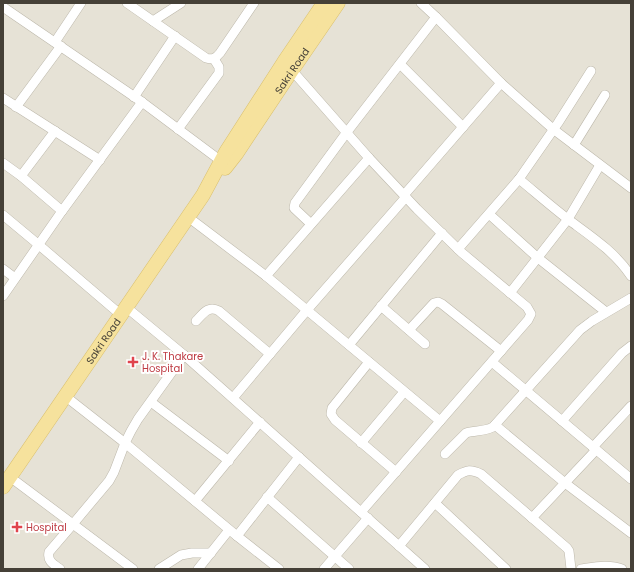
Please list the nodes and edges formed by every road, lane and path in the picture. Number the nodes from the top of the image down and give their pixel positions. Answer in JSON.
{"nodes":[{"id":1,"x":81,"y":3,"type":"edge"},
{"id":2,"x":127,"y":3,"type":"edge"},
{"id":3,"x":181,"y":3,"type":"edge"},
{"id":4,"x":254,"y":3,"type":"edge"},
{"id":5,"x":324,"y":3,"type":"edge"},
{"id":6,"x":338,"y":3,"type":"edge"},
{"id":7,"x":422,"y":3,"type":"edge"},
{"id":8,"x":3,"y":6,"type":"edge"},
{"id":9,"x":436,"y":17,"type":"junction"},
{"id":10,"x":153,"y":21,"type":"junction"},
{"id":11,"x":175,"y":36,"type":"junction"},
{"id":12,"x":58,"y":44,"type":"junction"},
{"id":13,"x":214,"y":58,"type":"junction"},
{"id":14,"x":400,"y":64,"type":"junction"},
{"id":15,"x":288,"y":66,"type":"junction"},
{"id":16,"x":591,"y":71,"type":"dead end"},
{"id":17,"x":501,"y":83,"type":"junction"},
{"id":18,"x":605,"y":95,"type":"dead end"},
{"id":19,"x":3,"y":98,"type":"edge"},
{"id":20,"x":138,"y":100,"type":"junction"},
{"id":21,"x":16,"y":107,"type":"junction"},
{"id":22,"x":463,"y":127,"type":"junction"},
{"id":23,"x":178,"y":129,"type":"junction"},
{"id":24,"x":553,"y":129,"type":"junction"},
{"id":25,"x":55,"y":131,"type":"junction"},
{"id":26,"x":347,"y":132,"type":"junction"},
{"id":27,"x":574,"y":145,"type":"junction"},
{"id":28,"x":369,"y":158,"type":"junction"},
{"id":29,"x":100,"y":160,"type":"junction"},
{"id":30,"x":221,"y":161,"type":"junction"},
{"id":31,"x":3,"y":163,"type":"edge"},
{"id":32,"x":600,"y":165,"type":"junction"},
{"id":33,"x":21,"y":176,"type":"junction"},
{"id":34,"x":519,"y":179,"type":"junction"},
{"id":35,"x":629,"y":187,"type":"edge"},
{"id":36,"x":203,"y":195,"type":"junction"},
{"id":37,"x":405,"y":196,"type":"junction"},
{"id":38,"x":62,"y":211,"type":"junction"},
{"id":39,"x":489,"y":214,"type":"junction"},
{"id":40,"x":3,"y":215,"type":"edge"},
{"id":41,"x":188,"y":217,"type":"junction"},
{"id":42,"x":568,"y":219,"type":"junction"},
{"id":43,"x":311,"y":224,"type":"junction"},
{"id":44,"x":442,"y":233,"type":"junction"},
{"id":45,"x":39,"y":245,"type":"junction"},
{"id":46,"x":458,"y":249,"type":"junction"},
{"id":47,"x":538,"y":258,"type":"junction"},
{"id":48,"x":3,"y":269,"type":"edge"},
{"id":49,"x":266,"y":276,"type":"junction"},
{"id":50,"x":631,"y":276,"type":"edge"},
{"id":51,"x":15,"y":278,"type":"junction"},
{"id":52,"x":510,"y":293,"type":"junction"},
{"id":53,"x":3,"y":296,"type":"edge"},
{"id":54,"x":631,"y":298,"type":"edge"},
{"id":55,"x":381,"y":306,"type":"junction"},
{"id":56,"x":307,"y":310,"type":"junction"},
{"id":57,"x":123,"y":311,"type":"junction"},
{"id":58,"x":606,"y":312,"type":"junction"},
{"id":59,"x":196,"y":321,"type":"dead end"},
{"id":60,"x":409,"y":330,"type":"junction"},
{"id":61,"x":425,"y":344,"type":"dead end"},
{"id":62,"x":349,"y":345,"type":"junction"},
{"id":63,"x":631,"y":346,"type":"edge"},
{"id":64,"x":501,"y":351,"type":"junction"},
{"id":65,"x":270,"y":354,"type":"junction"},
{"id":66,"x":184,"y":355,"type":"junction"},
{"id":67,"x":369,"y":362,"type":"junction"},
{"id":68,"x":492,"y":362,"type":"junction"},
{"id":69,"x":525,"y":390,"type":"junction"},
{"id":70,"x":404,"y":392,"type":"junction"},
{"id":71,"x":65,"y":396,"type":"junction"},
{"id":72,"x":233,"y":398,"type":"junction"},
{"id":73,"x":151,"y":402,"type":"junction"},
{"id":74,"x":631,"y":406,"type":"edge"},
{"id":75,"x":562,"y":421,"type":"junction"},
{"id":76,"x":260,"y":422,"type":"junction"},
{"id":77,"x":440,"y":422,"type":"junction"},
{"id":78,"x":494,"y":425,"type":"junction"},
{"id":79,"x":125,"y":443,"type":"junction"},
{"id":80,"x":361,"y":443,"type":"junction"},
{"id":81,"x":595,"y":448,"type":"junction"},
{"id":82,"x":445,"y":454,"type":"dead end"},
{"id":83,"x":300,"y":457,"type":"junction"},
{"id":84,"x":228,"y":461,"type":"junction"},
{"id":85,"x":396,"y":472,"type":"junction"},
{"id":86,"x":631,"y":479,"type":"edge"},
{"id":87,"x":6,"y":482,"type":"edge"},
{"id":88,"x":566,"y":483,"type":"junction"},
{"id":89,"x":268,"y":496,"type":"junction"},
{"id":90,"x":195,"y":501,"type":"junction"},
{"id":91,"x":435,"y":503,"type":"junction"},
{"id":92,"x":364,"y":515,"type":"junction"},
{"id":93,"x":532,"y":518,"type":"junction"},
{"id":94,"x":73,"y":524,"type":"junction"},
{"id":95,"x":233,"y":533,"type":"junction"},
{"id":96,"x":631,"y":533,"type":"edge"},
{"id":97,"x":399,"y":546,"type":"junction"},
{"id":98,"x":211,"y":553,"type":"junction"},
{"id":99,"x":334,"y":557,"type":"junction"},
{"id":100,"x":60,"y":569,"type":"edge"},
{"id":101,"x":133,"y":569,"type":"edge"},
{"id":102,"x":160,"y":569,"type":"edge"},
{"id":103,"x":198,"y":569,"type":"edge"},
{"id":104,"x":279,"y":569,"type":"edge"},
{"id":105,"x":324,"y":569,"type":"edge"},
{"id":106,"x":349,"y":569,"type":"edge"},
{"id":107,"x":425,"y":569,"type":"edge"},
{"id":108,"x":506,"y":569,"type":"edge"},
{"id":109,"x":571,"y":569,"type":"edge"},
{"id":110,"x":581,"y":569,"type":"edge"},
{"id":111,"x":622,"y":569,"type":"edge"}],
"edges":[{"from":1,"to":12,"type":"street"},
{"from":2,"to":10,"type":"street"},
{"from":3,"to":10,"type":"street"},
{"from":4,"to":13,"type":"street"},
{"from":5,"to":15,"type":"main road","name":"Sakri Road"},
{"from":6,"to":15,"type":"main road","name":"Sakri Road"},
{"from":7,"to":9,"type":"street"},
{"from":8,"to":12,"type":"street"},
{"from":9,"to":14,"type":"street"},
{"from":9,"to":17,"type":"street"},
{"from":10,"to":11,"type":"street"},
{"from":11,"to":13,"type":"street"},
{"from":11,"to":20,"type":"street"},
{"from":12,"to":20,"type":"street"},
{"from":12,"to":21,"type":"street"},
{"from":13,"to":23,"type":"street"},
{"from":14,"to":22,"type":"street"},
{"from":14,"to":26,"type":"street"},
{"from":15,"to":26,"type":"street"},
{"from":15,"to":30,"type":"main road","name":"Sakri Road"},
{"from":15,"to":36,"type":"main road","name":"Sakri Road"},
{"from":16,"to":24,"type":"street"},
{"from":17,"to":22,"type":"street"},
{"from":17,"to":24,"type":"street"},
{"from":18,"to":27,"type":"street"},
{"from":19,"to":21,"type":"street"},
{"from":20,"to":23,"type":"street"},
{"from":20,"to":29,"type":"street"},
{"from":21,"to":25,"type":"street"},
{"from":22,"to":37,"type":"street"},
{"from":23,"to":30,"type":"street"},
{"from":24,"to":27,"type":"street"},
{"from":24,"to":34,"type":"street"},
{"from":25,"to":29,"type":"street"},
{"from":25,"to":33,"type":"street"},
{"from":26,"to":28,"type":"street"},
{"from":26,"to":43,"type":"street"},
{"from":27,"to":32,"type":"street"},
{"from":28,"to":37,"type":"street"},
{"from":28,"to":43,"type":"street"},
{"from":29,"to":38,"type":"street"},
{"from":30,"to":36,"type":"main road","name":"Sakri Road"},
{"from":31,"to":33,"type":"street"},
{"from":32,"to":35,"type":"street"},
{"from":32,"to":42,"type":"street"},
{"from":33,"to":38,"type":"street"},
{"from":34,"to":39,"type":"street"},
{"from":34,"to":42,"type":"street"},
{"from":36,"to":41,"type":"main road","name":"Sakri Road"},
{"from":37,"to":44,"type":"street"},
{"from":37,"to":56,"type":"street"},
{"from":38,"to":45,"type":"street"},
{"from":39,"to":46,"type":"street"},
{"from":39,"to":47,"type":"street"},
{"from":40,"to":45,"type":"street"},
{"from":41,"to":49,"type":"street"},
{"from":41,"to":57,"type":"main road","name":"Sakri Road"},
{"from":42,"to":47,"type":"street"},
{"from":42,"to":50,"type":"street"},
{"from":43,"to":49,"type":"street"},
{"from":44,"to":46,"type":"street"},
{"from":44,"to":55,"type":"street"},
{"from":45,"to":51,"type":"street"},
{"from":45,"to":57,"type":"street"},
{"from":46,"to":52,"type":"street"},
{"from":47,"to":52,"type":"street"},
{"from":47,"to":58,"type":"street"},
{"from":48,"to":51,"type":"street"},
{"from":49,"to":56,"type":"street"},
{"from":51,"to":53,"type":"street"},
{"from":52,"to":64,"type":"street"},
{"from":54,"to":58,"type":"street"},
{"from":55,"to":60,"type":"street"},
{"from":55,"to":62,"type":"street"},
{"from":56,"to":62,"type":"street"},
{"from":56,"to":65,"type":"street"},
{"from":57,"to":66,"type":"street"},
{"from":57,"to":71,"type":"main road","name":"Sakri Road"},
{"from":58,"to":69,"type":"street"},
{"from":59,"to":65,"type":"street"},
{"from":60,"to":61,"type":"street"},
{"from":60,"to":64,"type":"street"},
{"from":62,"to":67,"type":"street"},
{"from":63,"to":75,"type":"street"},
{"from":64,"to":68,"type":"street"},
{"from":65,"to":72,"type":"street"},
{"from":66,"to":72,"type":"street"},
{"from":66,"to":73,"type":"street"},
{"from":67,"to":70,"type":"street"},
{"from":67,"to":80,"type":"street"},
{"from":68,"to":69,"type":"street"},
{"from":68,"to":77,"type":"street"},
{"from":69,"to":75,"type":"street"},
{"from":69,"to":78,"type":"street"},
{"from":70,"to":77,"type":"street"},
{"from":70,"to":80,"type":"street"},
{"from":71,"to":79,"type":"street"},
{"from":71,"to":87,"type":"main road","name":"Sakri Road"},
{"from":72,"to":76,"type":"street"},
{"from":73,"to":79,"type":"street"},
{"from":73,"to":84,"type":"street"},
{"from":74,"to":81,"type":"street"},
{"from":75,"to":81,"type":"street"},
{"from":76,"to":83,"type":"street"},
{"from":76,"to":84,"type":"street"},
{"from":77,"to":85,"type":"street"},
{"from":78,"to":82,"type":"street"},
{"from":78,"to":88,"type":"street"},
{"from":79,"to":90,"type":"street"},
{"from":79,"to":94,"type":"street"},
{"from":80,"to":85,"type":"street"},
{"from":81,"to":86,"type":"street"},
{"from":81,"to":88,"type":"street"},
{"from":83,"to":89,"type":"street"},
{"from":83,"to":92,"type":"street"},
{"from":84,"to":90,"type":"street"},
{"from":85,"to":92,"type":"street"},
{"from":87,"to":94,"type":"street"},
{"from":88,"to":93,"type":"street"},
{"from":88,"to":96,"type":"street"},
{"from":89,"to":95,"type":"street"},
{"from":89,"to":99,"type":"street"},
{"from":90,"to":95,"type":"street"},
{"from":91,"to":93,"type":"street"},
{"from":91,"to":97,"type":"street"},
{"from":91,"to":108,"type":"street"},
{"from":92,"to":97,"type":"street"},
{"from":92,"to":99,"type":"street"},
{"from":93,"to":109,"type":"street"},
{"from":94,"to":100,"type":"street"},
{"from":94,"to":101,"type":"street"},
{"from":95,"to":98,"type":"street"},
{"from":95,"to":104,"type":"street"},
{"from":97,"to":107,"type":"street"},
{"from":98,"to":102,"type":"street"},
{"from":98,"to":103,"type":"street"},
{"from":99,"to":105,"type":"street"},
{"from":99,"to":106,"type":"street"},
{"from":110,"to":111,"type":"street"}]}
